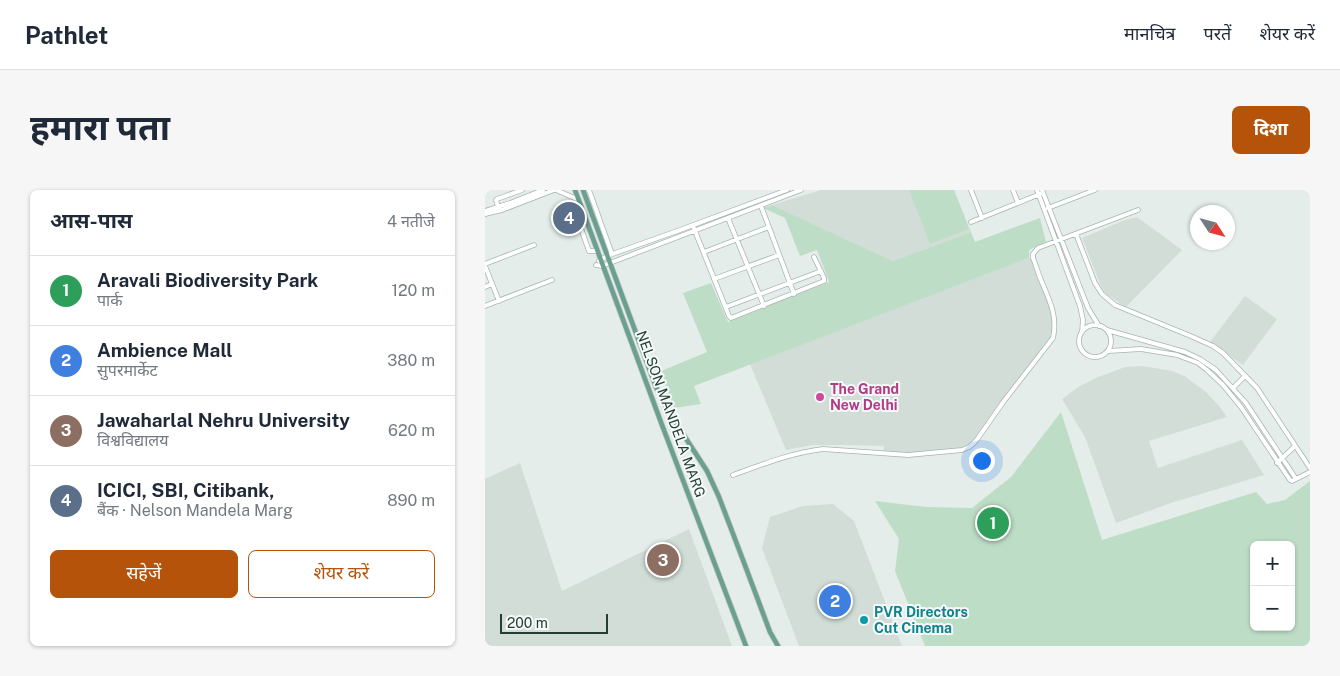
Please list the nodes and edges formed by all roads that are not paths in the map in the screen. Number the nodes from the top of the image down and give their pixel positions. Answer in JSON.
{"nodes":[{"id":1,"x":521,"y":190,"type":"edge"},
{"id":2,"x":542,"y":190,"type":"edge"},
{"id":3,"x":555,"y":190,"type":"edge"},
{"id":4,"x":575,"y":190,"type":"edge"},
{"id":5,"x":583,"y":190,"type":"edge"},
{"id":6,"x":589,"y":190,"type":"edge"},
{"id":7,"x":787,"y":190,"type":"edge"},
{"id":8,"x":801,"y":190,"type":"edge"},
{"id":9,"x":971,"y":190,"type":"edge"},
{"id":10,"x":1013,"y":190,"type":"edge"},
{"id":11,"x":1037,"y":190,"type":"edge"},
{"id":12,"x":1095,"y":190,"type":"edge"},
{"id":13,"x":1041,"y":193,"type":"edge"},
{"id":14,"x":579,"y":200,"type":"junction"},
{"id":15,"x":1018,"y":204,"type":"junction"},
{"id":16,"x":761,"y":206,"type":"junction"},
{"id":17,"x":498,"y":207,"type":"junction"},
{"id":18,"x":738,"y":208,"type":"junction"},
{"id":19,"x":1046,"y":208,"type":"junction"},
{"id":20,"x":1138,"y":210,"type":"dead end"},
{"id":21,"x":485,"y":212,"type":"edge"},
{"id":22,"x":741,"y":213,"type":"junction"},
{"id":23,"x":595,"y":214,"type":"junction"},
{"id":24,"x":585,"y":217,"type":"junction"},
{"id":25,"x":728,"y":218,"type":"junction"},
{"id":26,"x":982,"y":218,"type":"junction"},
{"id":27,"x":971,"y":222,"type":"dead end"},
{"id":28,"x":693,"y":226,"type":"junction"},
{"id":29,"x":769,"y":227,"type":"junction"},
{"id":30,"x":695,"y":231,"type":"junction"},
{"id":31,"x":1076,"y":234,"type":"junction"},
{"id":32,"x":736,"y":239,"type":"junction"},
{"id":33,"x":1059,"y":241,"type":"junction"},
{"id":34,"x":534,"y":245,"type":"dead end"},
{"id":35,"x":597,"y":251,"type":"junction"},
{"id":36,"x":704,"y":252,"type":"junction"},
{"id":37,"x":610,"y":255,"type":"junction"},
{"id":38,"x":779,"y":255,"type":"junction"},
{"id":39,"x":814,"y":257,"type":"dead end"},
{"id":40,"x":600,"y":259,"type":"junction"},
{"id":41,"x":610,"y":263,"type":"junction"},
{"id":42,"x":485,"y":265,"type":"edge"},
{"id":43,"x":603,"y":266,"type":"junction"},
{"id":44,"x":747,"y":267,"type":"junction"},
{"id":45,"x":821,"y":271,"type":"junction"},
{"id":46,"x":714,"y":279,"type":"junction"},
{"id":47,"x":553,"y":280,"type":"dead end"},
{"id":48,"x":790,"y":283,"type":"junction"},
{"id":49,"x":492,"y":284,"type":"junction"},
{"id":50,"x":485,"y":287,"type":"edge"},
{"id":51,"x":759,"y":294,"type":"junction"},
{"id":52,"x":795,"y":294,"type":"junction"},
{"id":53,"x":499,"y":301,"type":"junction"},
{"id":54,"x":485,"y":306,"type":"edge"},
{"id":55,"x":763,"y":306,"type":"junction"},
{"id":56,"x":725,"y":307,"type":"junction"},
{"id":57,"x":1099,"y":326,"type":"junction"},
{"id":58,"x":1107,"y":330,"type":"junction"},
{"id":59,"x":1082,"y":332,"type":"junction"},
{"id":60,"x":1108,"y":351,"type":"junction"},
{"id":61,"x":1245,"y":376,"type":"junction"},
{"id":62,"x":1233,"y":388,"type":"junction"},
{"id":63,"x":1295,"y":446,"type":"junction"},
{"id":64,"x":1283,"y":458,"type":"junction"},
{"id":65,"x":1277,"y":463,"type":"junction"},
{"id":66,"x":1310,"y":468,"type":"edge"},
{"id":67,"x":1310,"y":472,"type":"edge"},
{"id":68,"x":733,"y":474,"type":"dead end"},
{"id":69,"x":1296,"y":479,"type":"junction"},
{"id":70,"x":746,"y":646,"type":"edge"},
{"id":71,"x":777,"y":646,"type":"edge"}],
"edges":[{"from":1,"to":17,"type":"street"},
{"from":2,"to":17,"type":"street"},
{"from":3,"to":14,"type":"street"},
{"from":3,"to":21,"type":"street"},
{"from":4,"to":14,"type":"main road","name":"NELSON MANDELA MARG"},
{"from":5,"to":23,"type":"main road","name":"NELSON MANDELA MARG"},
{"from":6,"to":23,"type":"street"},
{"from":7,"to":18,"type":"street"},
{"from":8,"to":16,"type":"street"},
{"from":9,"to":26,"type":"street"},
{"from":10,"to":15,"type":"street"},
{"from":11,"to":13,"type":"street"},
{"from":12,"to":19,"type":"street"},
{"from":13,"to":15,"type":"street"},
{"from":13,"to":19,"type":"street"},
{"from":14,"to":24,"type":"main road","name":"NELSON MANDELA MARG"},
{"from":15,"to":26,"type":"street"},
{"from":16,"to":22,"type":"street"},
{"from":16,"to":29,"type":"street"},
{"from":17,"to":21,"type":"street"},
{"from":18,"to":22,"type":"street"},
{"from":18,"to":28,"type":"street"},
{"from":19,"to":33,"type":"street"},
{"from":20,"to":31,"type":"street"},
{"from":22,"to":25,"type":"street"},
{"from":23,"to":37,"type":"main road","name":"NELSON MANDELA MARG"},
{"from":24,"to":35,"type":"main road","name":"NELSON MANDELA MARG"},
{"from":24,"to":35,"type":"street"},
{"from":25,"to":30,"type":"street"},
{"from":25,"to":32,"type":"street"},
{"from":26,"to":27,"type":"street"},
{"from":28,"to":30,"type":"street"},
{"from":28,"to":37,"type":"street"},
{"from":29,"to":32,"type":"street"},
{"from":29,"to":38,"type":"street"},
{"from":30,"to":36,"type":"street"},
{"from":30,"to":41,"type":"street"},
{"from":31,"to":33,"type":"street"},
{"from":31,"to":61,"type":"street"},
{"from":32,"to":36,"type":"street"},
{"from":32,"to":44,"type":"street"},
{"from":33,"to":57,"type":"street"},
{"from":33,"to":59,"type":"street"},
{"from":33,"to":68,"type":"street"},
{"from":34,"to":42,"type":"street"},
{"from":35,"to":40,"type":"main road","name":"NELSON MANDELA MARG"},
{"from":36,"to":46,"type":"street"},
{"from":37,"to":40,"type":"street"},
{"from":37,"to":41,"type":"main road","name":"NELSON MANDELA MARG"},
{"from":38,"to":44,"type":"street"},
{"from":38,"to":48,"type":"street"},
{"from":39,"to":45,"type":"street"},
{"from":40,"to":43,"type":"main road","name":"NELSON MANDELA MARG"},
{"from":41,"to":43,"type":"street"},
{"from":41,"to":71,"type":"main road","name":"NELSON MANDELA MARG"},
{"from":42,"to":49,"type":"street"},
{"from":43,"to":70,"type":"main road","name":"NELSON MANDELA MARG"},
{"from":44,"to":46,"type":"street"},
{"from":44,"to":51,"type":"street"},
{"from":45,"to":48,"type":"street"},
{"from":45,"to":52,"type":"street"},
{"from":46,"to":56,"type":"street"},
{"from":47,"to":53,"type":"street"},
{"from":48,"to":51,"type":"street"},
{"from":48,"to":52,"type":"street"},
{"from":49,"to":50,"type":"street"},
{"from":49,"to":53,"type":"street"},
{"from":51,"to":55,"type":"street"},
{"from":51,"to":56,"type":"street"},
{"from":52,"to":55,"type":"street"},
{"from":53,"to":54,"type":"street"},
{"from":55,"to":56,"type":"street"},
{"from":57,"to":58,"type":"street"},
{"from":57,"to":59,"type":"street"},
{"from":58,"to":60,"type":"street"},
{"from":58,"to":62,"type":"street"},
{"from":59,"to":60,"type":"street"},
{"from":60,"to":65,"type":"street"},
{"from":61,"to":62,"type":"street"},
{"from":61,"to":63,"type":"street"},
{"from":62,"to":64,"type":"street"},
{"from":63,"to":64,"type":"street"},
{"from":63,"to":66,"type":"street"},
{"from":64,"to":65,"type":"street"},
{"from":64,"to":69,"type":"street"},
{"from":65,"to":69,"type":"street"},
{"from":67,"to":69,"type":"street"}]}
